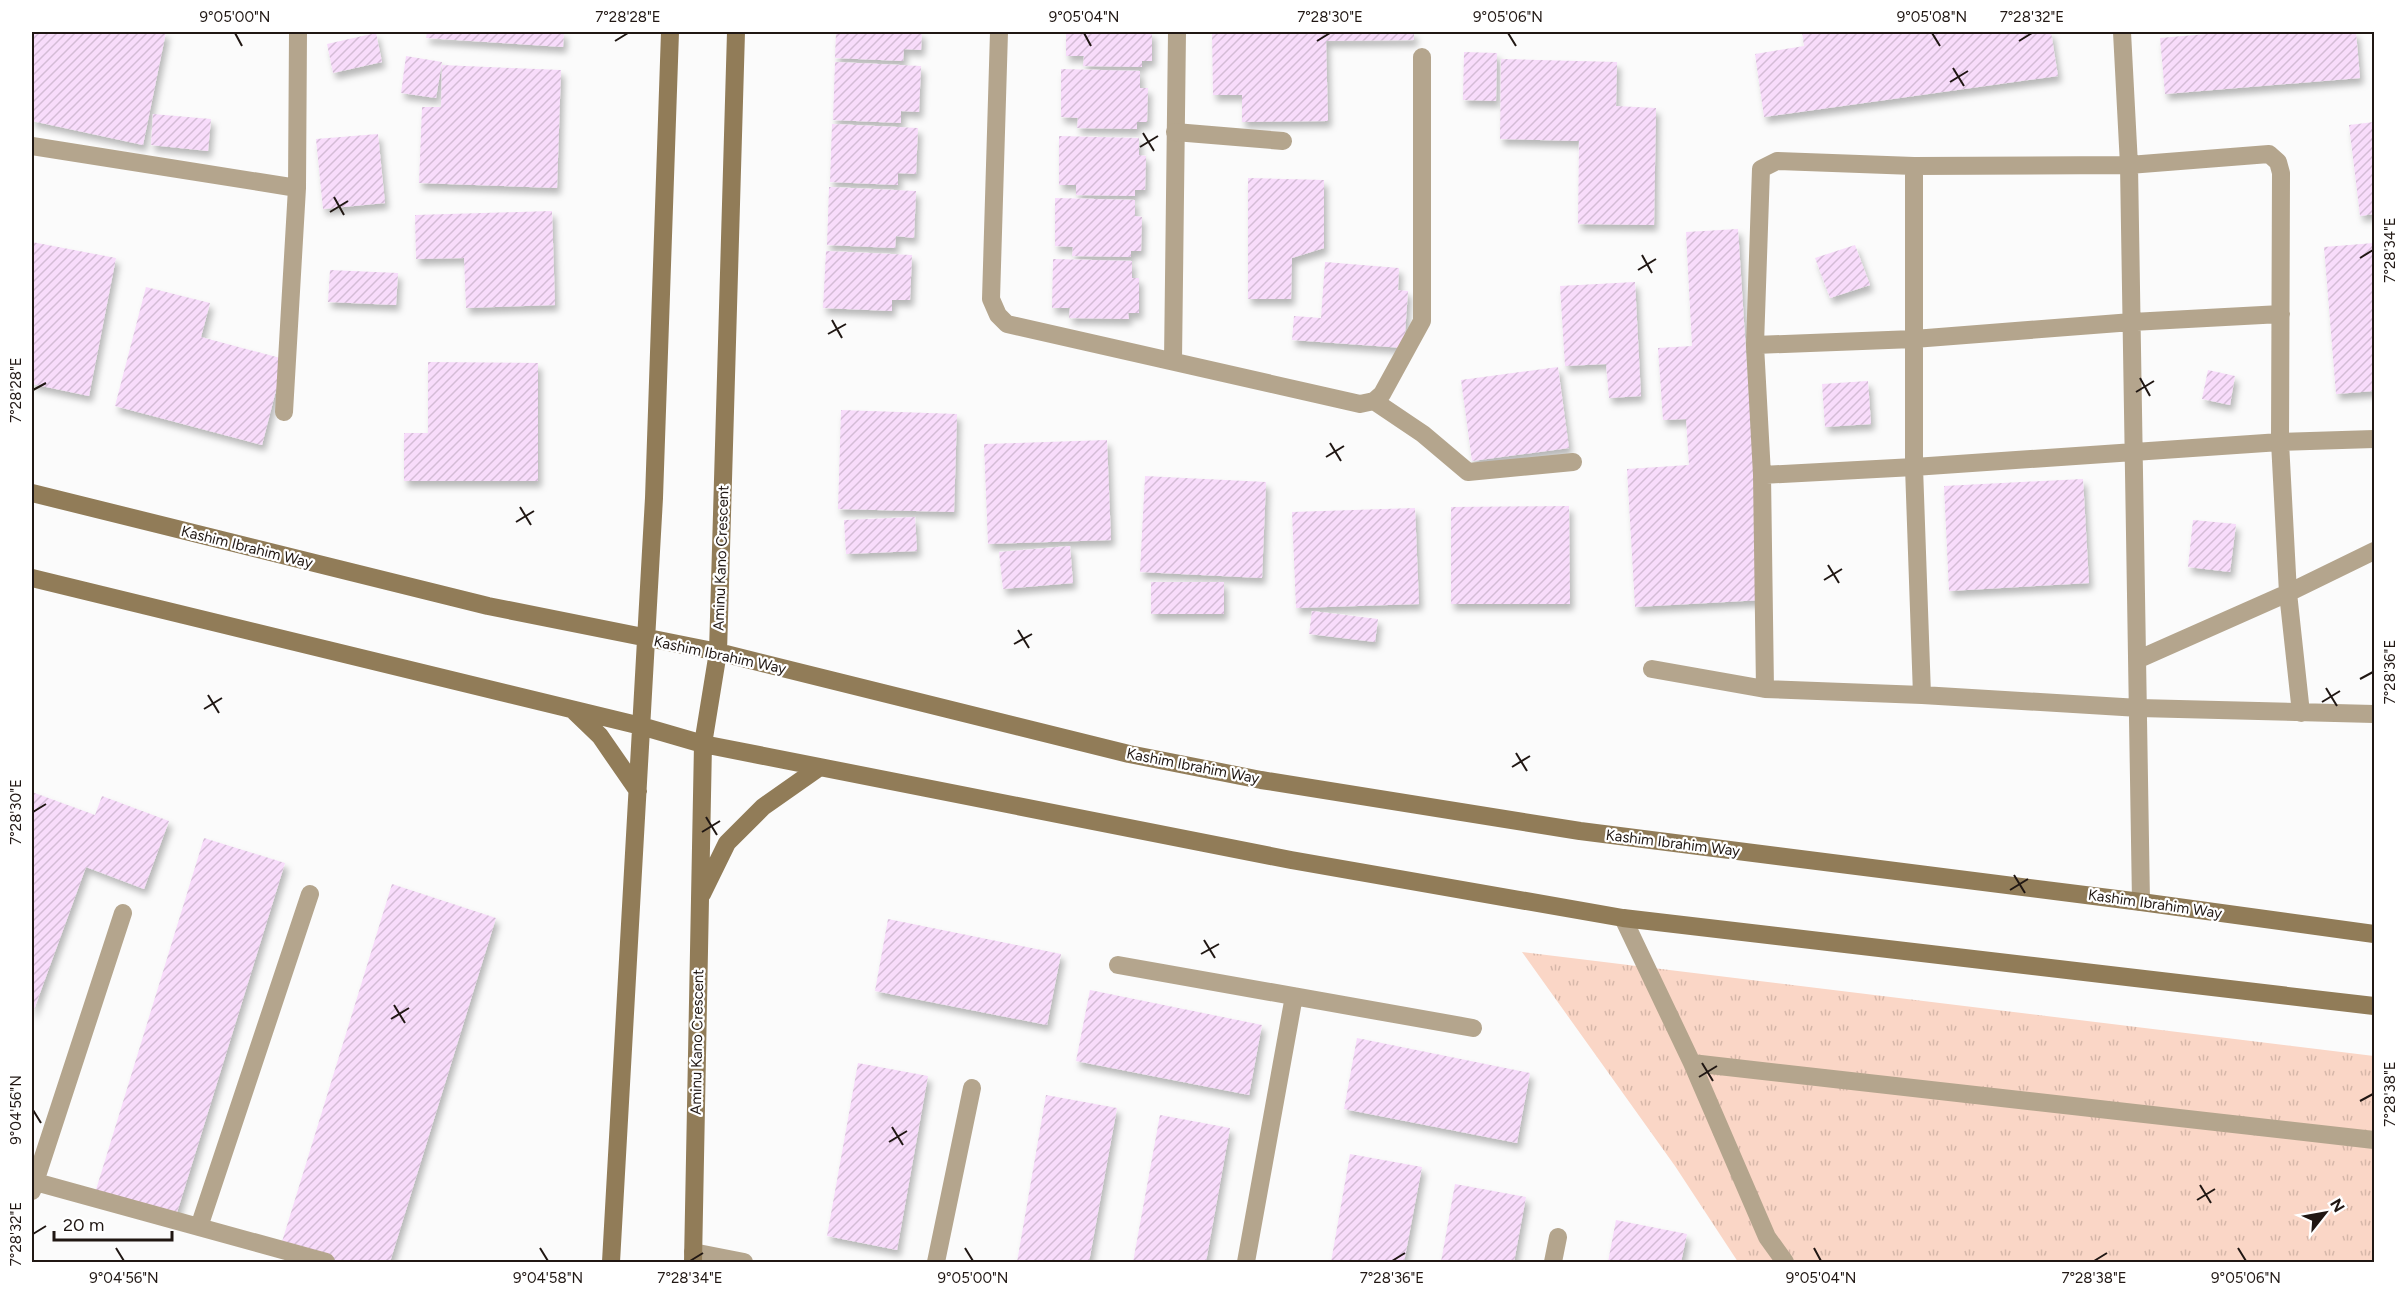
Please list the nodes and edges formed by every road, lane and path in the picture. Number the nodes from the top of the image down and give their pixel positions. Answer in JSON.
{"nodes":[{"id":1,"x":298,"y":32,"type":"edge"},
{"id":2,"x":670,"y":32,"type":"edge"},
{"id":3,"x":736,"y":32,"type":"edge"},
{"id":4,"x":999,"y":32,"type":"edge"},
{"id":5,"x":1177,"y":32,"type":"edge"},
{"id":6,"x":2122,"y":32,"type":"edge"},
{"id":7,"x":1422,"y":57,"type":"dead end"},
{"id":8,"x":1175,"y":132,"type":"junction"},
{"id":9,"x":1283,"y":141,"type":"dead end"},
{"id":10,"x":32,"y":146,"type":"edge"},
{"id":11,"x":2129,"y":165,"type":"junction"},
{"id":12,"x":1914,"y":166,"type":"junction"},
{"id":13,"x":297,"y":188,"type":"junction"},
{"id":14,"x":2281,"y":314,"type":"junction"},
{"id":15,"x":2132,"y":322,"type":"junction"},
{"id":16,"x":1914,"y":339,"type":"junction"},
{"id":17,"x":1755,"y":345,"type":"junction"},
{"id":18,"x":1173,"y":361,"type":"junction"},
{"id":19,"x":1374,"y":401,"type":"junction"},
{"id":20,"x":284,"y":412,"type":"dead end"},
{"id":21,"x":2374,"y":439,"type":"edge"},
{"id":22,"x":2280,"y":442,"type":"junction"},
{"id":23,"x":2134,"y":453,"type":"junction"},
{"id":24,"x":1573,"y":462,"type":"dead end"},
{"id":25,"x":1914,"y":467,"type":"junction"},
{"id":26,"x":1762,"y":475,"type":"junction"},
{"id":27,"x":32,"y":493,"type":"edge"},
{"id":28,"x":2374,"y":551,"type":"edge"},
{"id":29,"x":32,"y":578,"type":"edge"},
{"id":30,"x":2288,"y":593,"type":"junction"},
{"id":31,"x":646,"y":639,"type":"junction"},
{"id":32,"x":718,"y":652,"type":"junction"},
{"id":33,"x":2139,"y":659,"type":"junction"},
{"id":34,"x":1652,"y":669,"type":"dead end"},
{"id":35,"x":1765,"y":689,"type":"junction"},
{"id":36,"x":1922,"y":695,"type":"junction"},
{"id":37,"x":2139,"y":708,"type":"junction"},
{"id":38,"x":572,"y":709,"type":"junction"},
{"id":39,"x":2301,"y":713,"type":"junction"},
{"id":40,"x":2374,"y":714,"type":"edge"},
{"id":41,"x":641,"y":726,"type":"junction"},
{"id":42,"x":703,"y":744,"type":"junction"},
{"id":43,"x":820,"y":767,"type":"junction"},
{"id":44,"x":638,"y":791,"type":"junction"},
{"id":45,"x":310,"y":894,"type":"dead end"},
{"id":46,"x":700,"y":898,"type":"junction"},
{"id":47,"x":2141,"y":902,"type":"junction"},
{"id":48,"x":123,"y":913,"type":"dead end"},
{"id":49,"x":1623,"y":918,"type":"junction"},
{"id":50,"x":2374,"y":934,"type":"edge"},
{"id":51,"x":1118,"y":965,"type":"dead end"},
{"id":52,"x":1294,"y":996,"type":"junction"},
{"id":53,"x":2374,"y":1006,"type":"edge"},
{"id":54,"x":1473,"y":1028,"type":"dead end"},
{"id":55,"x":1692,"y":1063,"type":"junction"},
{"id":56,"x":972,"y":1088,"type":"dead end"},
{"id":57,"x":2374,"y":1140,"type":"edge"},
{"id":58,"x":32,"y":1185,"type":"edge"},
{"id":59,"x":199,"y":1227,"type":"junction"},
{"id":60,"x":1558,"y":1237,"type":"dead end"},
{"id":61,"x":693,"y":1258,"type":"edge"},
{"id":62,"x":326,"y":1263,"type":"edge"},
{"id":63,"x":611,"y":1263,"type":"edge"},
{"id":64,"x":744,"y":1263,"type":"edge"},
{"id":65,"x":936,"y":1263,"type":"edge"},
{"id":66,"x":1246,"y":1263,"type":"edge"},
{"id":67,"x":1553,"y":1263,"type":"edge"},
{"id":68,"x":1785,"y":1263,"type":"edge"}],
"edges":[{"from":1,"to":13,"type":"street"},
{"from":2,"to":31,"type":"main road"},
{"from":3,"to":32,"type":"main road","name":"Aminu Kano Crescent"},
{"from":4,"to":18,"type":"street"},
{"from":5,"to":8,"type":"street"},
{"from":6,"to":11,"type":"street"},
{"from":7,"to":19,"type":"street"},
{"from":8,"to":9,"type":"street"},
{"from":8,"to":18,"type":"street"},
{"from":10,"to":13,"type":"street"},
{"from":11,"to":12,"type":"street"},
{"from":11,"to":14,"type":"street"},
{"from":11,"to":15,"type":"street"},
{"from":12,"to":16,"type":"street"},
{"from":12,"to":17,"type":"street"},
{"from":13,"to":20,"type":"street"},
{"from":14,"to":15,"type":"street"},
{"from":14,"to":22,"type":"street"},
{"from":15,"to":16,"type":"street"},
{"from":15,"to":23,"type":"street"},
{"from":16,"to":17,"type":"street"},
{"from":16,"to":25,"type":"street"},
{"from":17,"to":26,"type":"street"},
{"from":18,"to":19,"type":"street"},
{"from":19,"to":24,"type":"street"},
{"from":21,"to":22,"type":"street"},
{"from":22,"to":23,"type":"street"},
{"from":22,"to":30,"type":"street"},
{"from":23,"to":25,"type":"street"},
{"from":23,"to":33,"type":"street"},
{"from":25,"to":26,"type":"street"},
{"from":25,"to":36,"type":"street"},
{"from":26,"to":35,"type":"street"},
{"from":27,"to":31,"type":"main road","name":"Kashim Ibrahim Way"},
{"from":28,"to":30,"type":"street"},
{"from":29,"to":38,"type":"main road"},
{"from":30,"to":33,"type":"street"},
{"from":30,"to":39,"type":"street"},
{"from":31,"to":32,"type":"main road","name":"Kashim Ibrahim Way"},
{"from":31,"to":41,"type":"main road"},
{"from":32,"to":42,"type":"main road","name":"Aminu Kano Crescent"},
{"from":32,"to":47,"type":"main road","name":"Kashim Ibrahim Way"},
{"from":33,"to":37,"type":"street"},
{"from":34,"to":35,"type":"street"},
{"from":35,"to":36,"type":"street"},
{"from":36,"to":37,"type":"street"},
{"from":37,"to":39,"type":"street"},
{"from":37,"to":47,"type":"street"},
{"from":38,"to":41,"type":"main road"},
{"from":38,"to":44,"type":"main road"},
{"from":39,"to":40,"type":"street"},
{"from":41,"to":42,"type":"main road"},
{"from":41,"to":44,"type":"main road"},
{"from":42,"to":43,"type":"main road"},
{"from":42,"to":46,"type":"main road","name":"Aminu Kano Crescent"},
{"from":43,"to":46,"type":"main road"},
{"from":43,"to":49,"type":"main road"},
{"from":44,"to":63,"type":"main road"},
{"from":45,"to":59,"type":"street"},
{"from":46,"to":61,"type":"main road","name":"Aminu Kano Crescent"},
{"from":47,"to":50,"type":"main road","name":"Kashim Ibrahim Way"},
{"from":48,"to":58,"type":"street"},
{"from":49,"to":53,"type":"main road"},
{"from":49,"to":55,"type":"street"},
{"from":51,"to":52,"type":"street"},
{"from":52,"to":54,"type":"street"},
{"from":52,"to":66,"type":"street"},
{"from":55,"to":57,"type":"street"},
{"from":55,"to":68,"type":"street"},
{"from":56,"to":65,"type":"street"},
{"from":58,"to":59,"type":"street"},
{"from":59,"to":62,"type":"street"},
{"from":60,"to":67,"type":"street"},
{"from":61,"to":64,"type":"street"}]}
